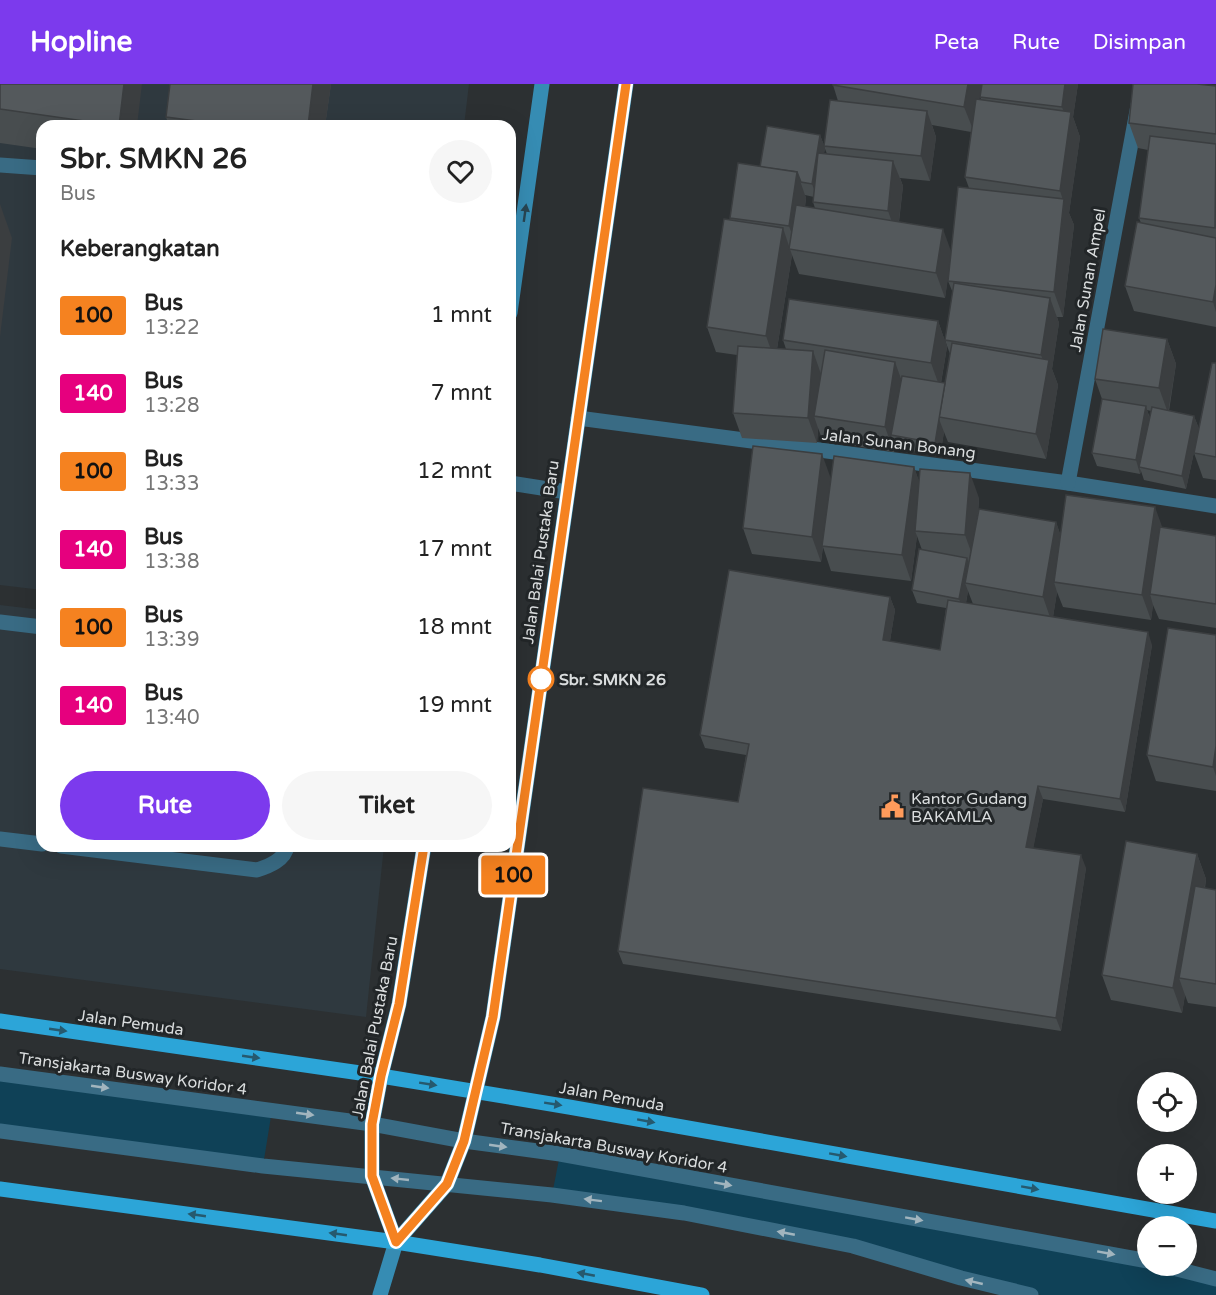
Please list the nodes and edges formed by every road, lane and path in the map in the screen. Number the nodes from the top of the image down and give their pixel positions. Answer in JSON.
{"nodes":[{"id":1,"x":542,"y":84,"type":"edge"},
{"id":2,"x":626,"y":84,"type":"edge"},
{"id":3,"x":1142,"y":84,"type":"edge"},
{"id":4,"x":0,"y":165,"type":"edge"},
{"id":5,"x":36,"y":168,"type":"edge"},
{"id":6,"x":516,"y":270,"type":"edge"},
{"id":7,"x":578,"y":418,"type":"junction"},
{"id":8,"x":1068,"y":483,"type":"junction"},
{"id":9,"x":516,"y":484,"type":"edge"},
{"id":10,"x":567,"y":492,"type":"junction"},
{"id":11,"x":1216,"y":506,"type":"edge"},
{"id":12,"x":0,"y":622,"type":"edge"},
{"id":13,"x":36,"y":626,"type":"edge"},
{"id":14,"x":0,"y":839,"type":"edge"},
{"id":15,"x":36,"y":843,"type":"edge"},
{"id":16,"x":110,"y":852,"type":"edge"},
{"id":17,"x":286,"y":852,"type":"edge"},
{"id":18,"x":423,"y":852,"type":"edge"},
{"id":19,"x":0,"y":1021,"type":"edge"},
{"id":20,"x":0,"y":1074,"type":"edge"},
{"id":21,"x":381,"y":1076,"type":"junction"},
{"id":22,"x":476,"y":1092,"type":"junction"},
{"id":23,"x":372,"y":1124,"type":"junction"},
{"id":24,"x":0,"y":1131,"type":"edge"},
{"id":25,"x":464,"y":1141,"type":"junction"},
{"id":26,"x":372,"y":1176,"type":"junction"},
{"id":27,"x":447,"y":1184,"type":"junction"},
{"id":28,"x":0,"y":1189,"type":"edge"},
{"id":29,"x":1216,"y":1221,"type":"edge"},
{"id":30,"x":396,"y":1242,"type":"junction"},
{"id":31,"x":1137,"y":1259,"type":"edge"},
{"id":32,"x":1197,"y":1274,"type":"edge"},
{"id":33,"x":1216,"y":1279,"type":"edge"},
{"id":34,"x":380,"y":1295,"type":"edge"},
{"id":35,"x":702,"y":1295,"type":"edge"},
{"id":36,"x":1031,"y":1295,"type":"edge"}],
"edges":[{"from":6,"to":1,"type":"street","one_way":true},
{"from":2,"to":7,"type":"street","name":"Jalan Balai Pustaka Baru"},
{"from":3,"to":8,"type":"street","name":"Jalan Sunan Ampel"},
{"from":4,"to":5,"type":"street"},
{"from":7,"to":8,"type":"street","name":"Jalan Sunan Bonang"},
{"from":7,"to":10,"type":"street","name":"Jalan Balai Pustaka Baru"},
{"from":8,"to":11,"type":"street","name":"Jalan Sunan Bonang"},
{"from":9,"to":10,"type":"street"},
{"from":10,"to":22,"type":"street","name":"Jalan Balai Pustaka Baru"},
{"from":12,"to":13,"type":"street"},
{"from":14,"to":15,"type":"street"},
{"from":16,"to":17,"type":"street"},
{"from":18,"to":21,"type":"street","name":"Jalan Balai Pustaka Baru"},
{"from":19,"to":21,"type":"main road","name":"Jalan Pemuda","one_way":true},
{"from":20,"to":23,"type":"street","name":"Transjakarta Busway Koridor 4","one_way":true},
{"from":21,"to":22,"type":"main road","name":"Jalan Pemuda","one_way":true},
{"from":21,"to":23,"type":"street","name":"Jalan Balai Pustaka Baru"},
{"from":22,"to":25,"type":"street","name":"Jalan Balai Pustaka Baru"},
{"from":22,"to":29,"type":"main road","name":"Jalan Pemuda","one_way":true},
{"from":23,"to":25,"type":"street","name":"Transjakarta Busway Koridor 4"},
{"from":23,"to":26,"type":"street","name":"Jalan Balai Pustaka Baru"},
{"from":24,"to":26,"type":"street"},
{"from":25,"to":27,"type":"street","name":"Jalan Balai Pustaka Baru"},
{"from":25,"to":31,"type":"street","name":"Transjakarta Busway Koridor 4","one_way":true},
{"from":27,"to":26,"type":"street","one_way":true},
{"from":26,"to":30,"type":"street","name":"Jalan Balai Pustaka Baru"},
{"from":27,"to":30,"type":"street","name":"Jalan Balai Pustaka Baru"},
{"from":36,"to":27,"type":"street","one_way":true},
{"from":30,"to":28,"type":"main road","one_way":true},
{"from":30,"to":34,"type":"street"},
{"from":35,"to":30,"type":"main road","one_way":true},
{"from":32,"to":33,"type":"street"}]}
